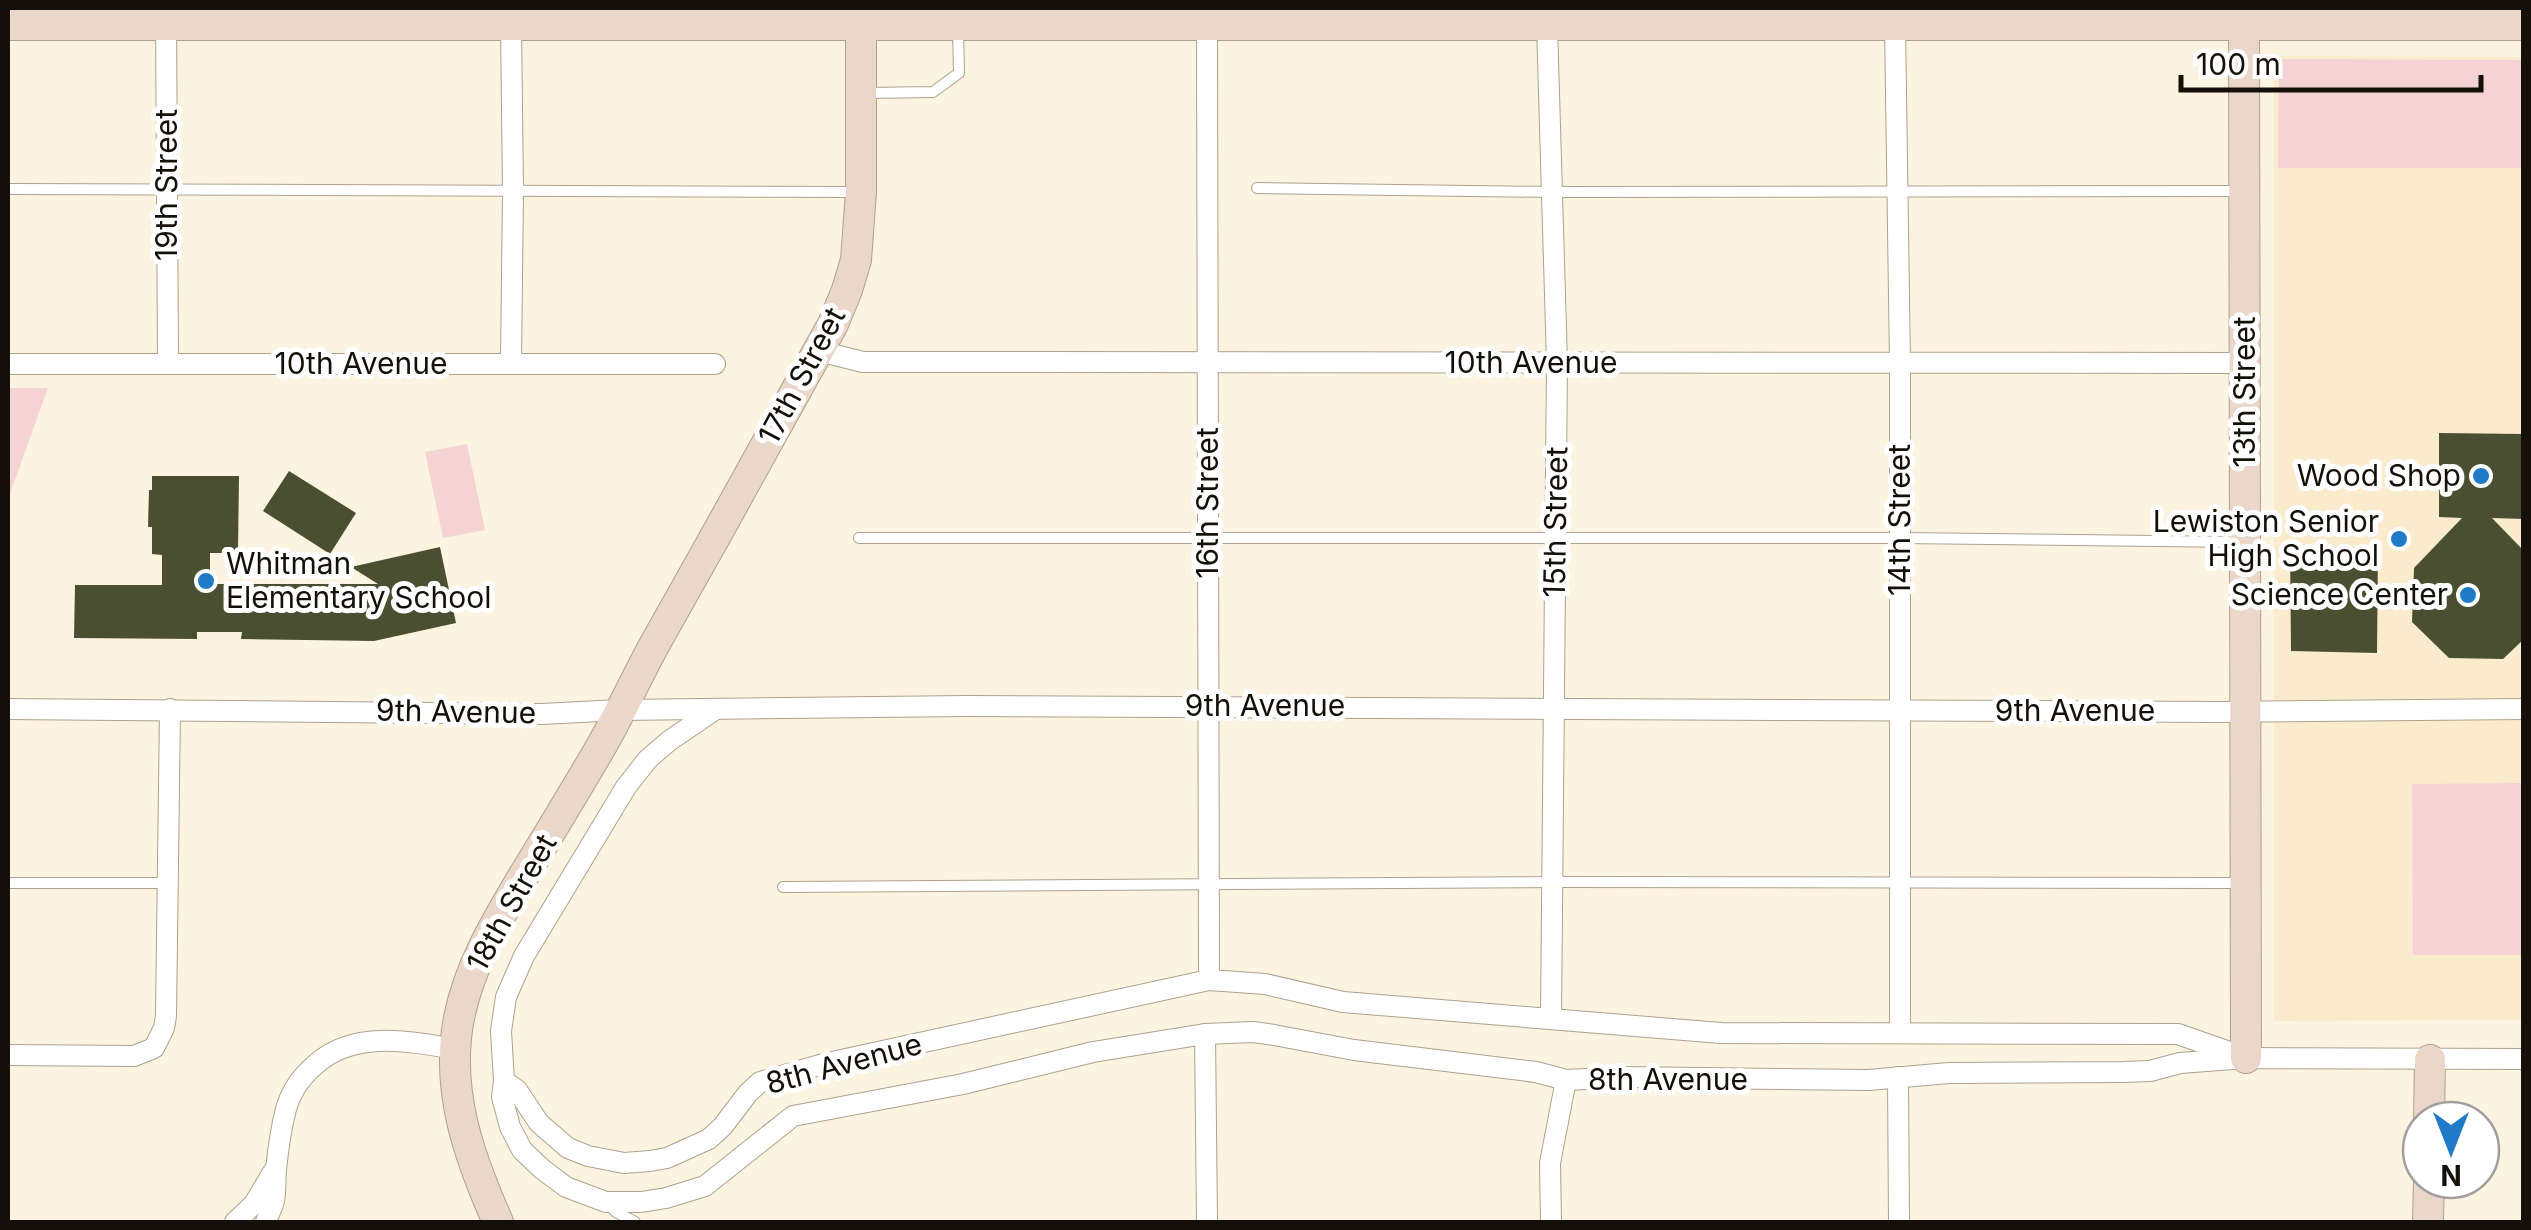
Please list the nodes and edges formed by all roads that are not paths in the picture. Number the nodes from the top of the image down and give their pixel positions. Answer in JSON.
{"nodes":[{"id":1,"x":166,"y":16,"type":"edge"},
{"id":2,"x":543,"y":16,"type":"edge"},
{"id":3,"x":729,"y":16,"type":"edge"},
{"id":4,"x":861,"y":16,"type":"edge"},
{"id":5,"x":1473,"y":16,"type":"edge"},
{"id":6,"x":1895,"y":16,"type":"edge"},
{"id":7,"x":2509,"y":20,"type":"edge"},
{"id":8,"x":8,"y":25,"type":"edge"},
{"id":9,"x":511,"y":25,"type":"junction"},
{"id":10,"x":958,"y":26,"type":"junction"},
{"id":11,"x":1207,"y":26,"type":"junction"},
{"id":12,"x":1547,"y":26,"type":"junction"},
{"id":13,"x":2244,"y":26,"type":"junction"},
{"id":14,"x":860,"y":93,"type":"junction"},
{"id":15,"x":8,"y":188,"type":"edge"},
{"id":16,"x":1257,"y":188,"type":"dead end"},
{"id":17,"x":168,"y":190,"type":"junction"},
{"id":18,"x":513,"y":191,"type":"junction"},
{"id":19,"x":1897,"y":191,"type":"junction"},
{"id":20,"x":2245,"y":191,"type":"junction"},
{"id":21,"x":861,"y":192,"type":"junction"},
{"id":22,"x":1552,"y":192,"type":"junction"},
{"id":23,"x":819,"y":350,"type":"junction"},
{"id":24,"x":2246,"y":362,"type":"junction"},
{"id":25,"x":168,"y":363,"type":"junction"},
{"id":26,"x":1208,"y":363,"type":"junction"},
{"id":27,"x":1557,"y":363,"type":"junction"},
{"id":28,"x":8,"y":364,"type":"edge"},
{"id":29,"x":512,"y":364,"type":"junction"},
{"id":30,"x":715,"y":364,"type":"dead end"},
{"id":31,"x":1900,"y":364,"type":"junction"},
{"id":32,"x":859,"y":538,"type":"dead end"},
{"id":33,"x":1900,"y":538,"type":"junction"},
{"id":34,"x":1208,"y":539,"type":"junction"},
{"id":35,"x":1556,"y":539,"type":"junction"},
{"id":36,"x":2246,"y":542,"type":"junction"},
{"id":37,"x":1208,"y":706,"type":"junction"},
{"id":38,"x":1554,"y":707,"type":"junction"},
{"id":39,"x":8,"y":709,"type":"edge"},
{"id":40,"x":170,"y":709,"type":"junction"},
{"id":41,"x":716,"y":709,"type":"junction"},
{"id":42,"x":619,"y":710,"type":"junction"},
{"id":43,"x":1899,"y":710,"type":"junction"},
{"id":44,"x":2524,"y":710,"type":"edge"},
{"id":45,"x":2246,"y":712,"type":"junction"},
{"id":46,"x":1552,"y":882,"type":"junction"},
{"id":47,"x":8,"y":883,"type":"edge"},
{"id":48,"x":168,"y":883,"type":"junction"},
{"id":49,"x":1900,"y":883,"type":"junction"},
{"id":50,"x":2246,"y":883,"type":"junction"},
{"id":51,"x":1209,"y":884,"type":"junction"},
{"id":52,"x":783,"y":887,"type":"dead end"},
{"id":53,"x":1209,"y":980,"type":"junction"},
{"id":54,"x":1551,"y":1019,"type":"junction"},
{"id":55,"x":1900,"y":1032,"type":"junction"},
{"id":56,"x":1205,"y":1034,"type":"junction"},
{"id":57,"x":455,"y":1049,"type":"junction"},
{"id":58,"x":8,"y":1055,"type":"edge"},
{"id":59,"x":2246,"y":1058,"type":"junction"},
{"id":60,"x":2524,"y":1059,"type":"edge"},
{"id":61,"x":2430,"y":1060,"type":"junction"},
{"id":62,"x":1898,"y":1077,"type":"junction"},
{"id":63,"x":1566,"y":1080,"type":"junction"},
{"id":64,"x":504,"y":1081,"type":"junction"},
{"id":65,"x":2429,"y":1100,"type":"edge"},
{"id":66,"x":276,"y":1167,"type":"junction"},
{"id":67,"x":606,"y":1202,"type":"junction"},
{"id":68,"x":236,"y":1222,"type":"edge"},
{"id":69,"x":266,"y":1222,"type":"edge"},
{"id":70,"x":498,"y":1222,"type":"edge"},
{"id":71,"x":635,"y":1222,"type":"edge"},
{"id":72,"x":1206,"y":1222,"type":"edge"},
{"id":73,"x":1551,"y":1222,"type":"edge"},
{"id":74,"x":1899,"y":1222,"type":"edge"}],
"edges":[{"from":1,"to":8,"type":"main road"},
{"from":1,"to":9,"type":"main road"},
{"from":1,"to":17,"type":"street","name":"19th Street"},
{"from":2,"to":3,"type":"main road"},
{"from":2,"to":9,"type":"main road"},
{"from":3,"to":4,"type":"main road"},
{"from":4,"to":10,"type":"main road"},
{"from":4,"to":14,"type":"main road","name":"17th Street"},
{"from":5,"to":11,"type":"main road"},
{"from":5,"to":12,"type":"main road"},
{"from":6,"to":12,"type":"main road"},
{"from":6,"to":13,"type":"main road"},
{"from":6,"to":19,"type":"street","name":"14th Street"},
{"from":7,"to":13,"type":"main road"},
{"from":9,"to":18,"type":"street"},
{"from":10,"to":11,"type":"main road"},
{"from":10,"to":14,"type":"lane"},
{"from":11,"to":26,"type":"street","name":"16th Street"},
{"from":12,"to":22,"type":"street","name":"15th Street"},
{"from":13,"to":20,"type":"main road","name":"13th Street"},
{"from":14,"to":21,"type":"main road","name":"17th Street"},
{"from":15,"to":17,"type":"lane"},
{"from":16,"to":22,"type":"lane"},
{"from":17,"to":18,"type":"lane"},
{"from":17,"to":25,"type":"street","name":"19th Street"},
{"from":18,"to":21,"type":"lane"},
{"from":18,"to":29,"type":"street"},
{"from":19,"to":20,"type":"lane"},
{"from":19,"to":22,"type":"lane"},
{"from":19,"to":31,"type":"street","name":"14th Street"},
{"from":20,"to":24,"type":"main road","name":"13th Street"},
{"from":21,"to":23,"type":"main road","name":"17th Street"},
{"from":22,"to":27,"type":"street","name":"15th Street"},
{"from":23,"to":26,"type":"street","name":"10th Avenue"},
{"from":23,"to":42,"type":"main road","name":"17th Street"},
{"from":24,"to":31,"type":"street","name":"10th Avenue"},
{"from":24,"to":36,"type":"main road","name":"13th Street"},
{"from":25,"to":28,"type":"street","name":"10th Avenue"},
{"from":25,"to":29,"type":"street","name":"10th Avenue"},
{"from":26,"to":27,"type":"street","name":"10th Avenue"},
{"from":26,"to":34,"type":"street","name":"16th Street"},
{"from":27,"to":31,"type":"street","name":"10th Avenue"},
{"from":27,"to":35,"type":"street","name":"15th Street"},
{"from":29,"to":30,"type":"street","name":"10th Avenue"},
{"from":31,"to":33,"type":"street","name":"14th Street"},
{"from":32,"to":34,"type":"lane"},
{"from":33,"to":35,"type":"lane"},
{"from":33,"to":36,"type":"lane"},
{"from":33,"to":43,"type":"street","name":"14th Street"},
{"from":34,"to":35,"type":"lane"},
{"from":34,"to":37,"type":"street","name":"16th Street"},
{"from":35,"to":38,"type":"street","name":"15th Street"},
{"from":36,"to":45,"type":"main road","name":"13th Street"},
{"from":37,"to":38,"type":"street","name":"9th Avenue"},
{"from":37,"to":41,"type":"street","name":"9th Avenue"},
{"from":37,"to":51,"type":"street","name":"16th Street"},
{"from":38,"to":43,"type":"street","name":"9th Avenue"},
{"from":38,"to":46,"type":"street","name":"15th Street"},
{"from":39,"to":40,"type":"street","name":"9th Avenue"},
{"from":40,"to":42,"type":"street","name":"9th Avenue"},
{"from":40,"to":48,"type":"street"},
{"from":41,"to":42,"type":"street","name":"9th Avenue"},
{"from":41,"to":64,"type":"street"},
{"from":42,"to":57,"type":"main road","name":"18th Street"},
{"from":43,"to":45,"type":"street","name":"9th Avenue"},
{"from":43,"to":49,"type":"street","name":"14th Street"},
{"from":44,"to":45,"type":"street","name":"9th Avenue"},
{"from":45,"to":50,"type":"main road","name":"13th Street"},
{"from":46,"to":49,"type":"lane"},
{"from":46,"to":51,"type":"lane"},
{"from":46,"to":54,"type":"street","name":"15th Street"},
{"from":47,"to":48,"type":"lane"},
{"from":48,"to":58,"type":"street"},
{"from":49,"to":50,"type":"lane"},
{"from":49,"to":55,"type":"street","name":"14th Street"},
{"from":50,"to":59,"type":"main road","name":"13th Street"},
{"from":51,"to":52,"type":"lane"},
{"from":51,"to":53,"type":"street","name":"16th Street"},
{"from":53,"to":54,"type":"street","name":"8th Avenue"},
{"from":53,"to":64,"type":"street","name":"8th Avenue"},
{"from":54,"to":55,"type":"street","name":"8th Avenue"},
{"from":55,"to":59,"type":"street","name":"8th Avenue"},
{"from":56,"to":63,"type":"street","name":"8th Avenue"},
{"from":56,"to":67,"type":"street","name":"8th Avenue"},
{"from":56,"to":72,"type":"street"},
{"from":57,"to":66,"type":"street"},
{"from":57,"to":70,"type":"main road","name":"18th Street"},
{"from":59,"to":61,"type":"street","name":"8th Avenue"},
{"from":59,"to":62,"type":"street","name":"8th Avenue"},
{"from":60,"to":61,"type":"street","name":"8th Avenue"},
{"from":61,"to":65,"type":"main road"},
{"from":62,"to":63,"type":"street","name":"8th Avenue"},
{"from":62,"to":74,"type":"street"},
{"from":63,"to":73,"type":"street"},
{"from":64,"to":67,"type":"street","name":"8th Avenue"},
{"from":66,"to":68,"type":"street"},
{"from":66,"to":69,"type":"street"},
{"from":67,"to":71,"type":"lane"}]}
